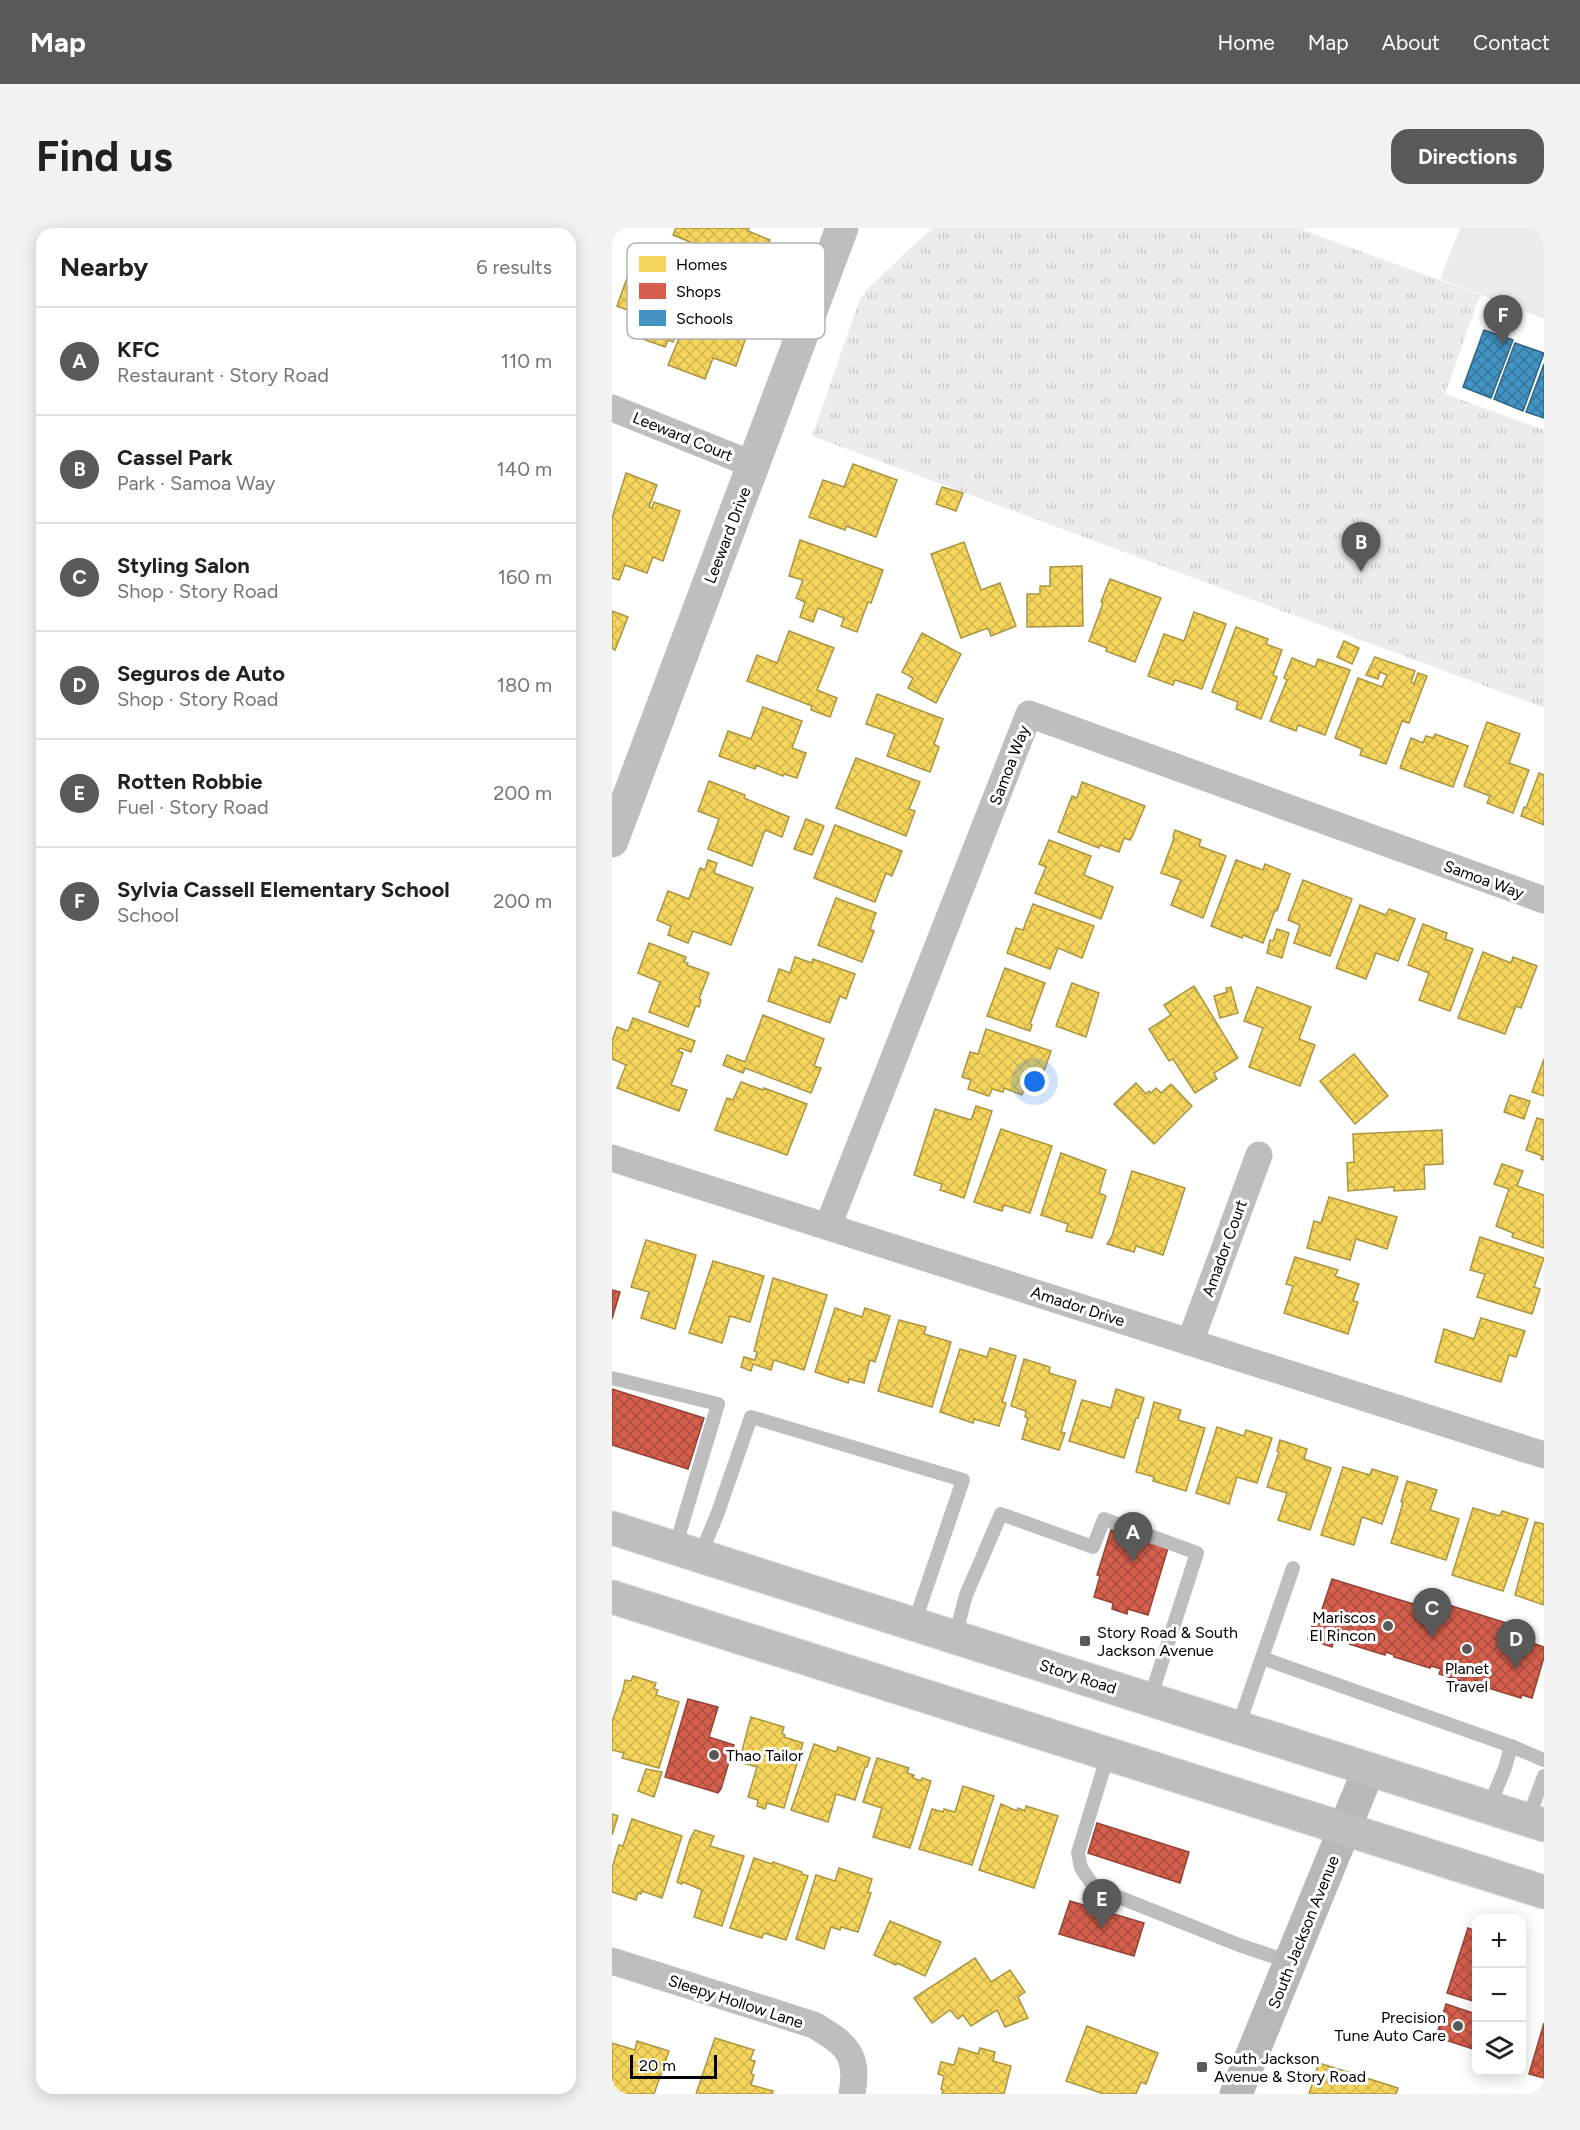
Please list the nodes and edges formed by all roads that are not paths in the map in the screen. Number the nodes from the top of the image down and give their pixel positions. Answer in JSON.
{"nodes":[{"id":1,"x":843,"y":228,"type":"edge"},
{"id":2,"x":825,"y":275,"type":"edge"},
{"id":3,"x":801,"y":339,"type":"edge"},
{"id":4,"x":612,"y":408,"type":"edge"},
{"id":5,"x":753,"y":465,"type":"junction"},
{"id":6,"x":612,"y":841,"type":"edge"},
{"id":7,"x":1544,"y":900,"type":"edge"},
{"id":8,"x":1259,"y":1155,"type":"dead end"},
{"id":9,"x":612,"y":1158,"type":"edge"},
{"id":10,"x":828,"y":1226,"type":"junction"},
{"id":11,"x":1190,"y":1341,"type":"junction"},
{"id":12,"x":612,"y":1378,"type":"edge"},
{"id":13,"x":1544,"y":1455,"type":"edge"},
{"id":14,"x":612,"y":1528,"type":"edge"},
{"id":15,"x":688,"y":1552,"type":"junction"},
{"id":16,"x":1293,"y":1568,"type":"dead end"},
{"id":17,"x":612,"y":1597,"type":"edge"},
{"id":18,"x":914,"y":1624,"type":"junction"},
{"id":19,"x":955,"y":1637,"type":"junction"},
{"id":20,"x":1262,"y":1658,"type":"junction"},
{"id":21,"x":1150,"y":1699,"type":"junction"},
{"id":22,"x":1238,"y":1727,"type":"junction"},
{"id":23,"x":1511,"y":1746,"type":"junction"},
{"id":24,"x":1108,"y":1754,"type":"junction"},
{"id":25,"x":1544,"y":1760,"type":"edge"},
{"id":26,"x":1369,"y":1769,"type":"junction"},
{"id":27,"x":1544,"y":1776,"type":"edge"},
{"id":28,"x":1489,"y":1807,"type":"junction"},
{"id":29,"x":1536,"y":1822,"type":"edge"},
{"id":30,"x":1345,"y":1830,"type":"junction"},
{"id":31,"x":1544,"y":1892,"type":"edge"},
{"id":32,"x":612,"y":1961,"type":"edge"},
{"id":33,"x":1290,"y":1962,"type":"junction"},
{"id":34,"x":852,"y":2094,"type":"edge"},
{"id":35,"x":1236,"y":2094,"type":"edge"}],
"edges":[{"from":1,"to":2,"type":"main road","name":"Leeward Drive"},
{"from":3,"to":5,"type":"main road","name":"Leeward Drive"},
{"from":4,"to":5,"type":"street","name":"Leeward Court"},
{"from":5,"to":6,"type":"main road","name":"Leeward Drive"},
{"from":7,"to":10,"type":"street","name":"Samoa Way"},
{"from":8,"to":11,"type":"street","name":"Amador Court"},
{"from":9,"to":10,"type":"street","name":"Amador Drive"},
{"from":10,"to":11,"type":"street","name":"Amador Drive"},
{"from":11,"to":13,"type":"street","name":"Amador Drive"},
{"from":12,"to":15,"type":"lane"},
{"from":14,"to":15,"type":"main road","name":"Story Road"},
{"from":15,"to":18,"type":"main road","name":"Story Road"},
{"from":15,"to":18,"type":"lane"},
{"from":16,"to":20,"type":"lane"},
{"from":17,"to":24,"type":"main road"},
{"from":18,"to":19,"type":"main road","name":"Story Road"},
{"from":19,"to":21,"type":"main road","name":"Story Road"},
{"from":19,"to":21,"type":"lane"},
{"from":20,"to":22,"type":"lane"},
{"from":20,"to":23,"type":"lane"},
{"from":21,"to":22,"type":"main road","name":"Story Road"},
{"from":22,"to":26,"type":"main road","name":"Story Road"},
{"from":23,"to":25,"type":"lane"},
{"from":23,"to":28,"type":"lane"},
{"from":24,"to":30,"type":"main road"},
{"from":24,"to":33,"type":"lane"},
{"from":26,"to":28,"type":"main road","name":"Story Road"},
{"from":26,"to":30,"type":"main road","name":"South Jackson Avenue"},
{"from":27,"to":29,"type":"lane"},
{"from":28,"to":29,"type":"main road","name":"Story Road"},
{"from":30,"to":31,"type":"main road"},
{"from":30,"to":33,"type":"main road","name":"South Jackson Avenue"},
{"from":32,"to":34,"type":"street","name":"Sleepy Hollow Lane"},
{"from":33,"to":35,"type":"main road","name":"South Jackson Avenue"}]}
